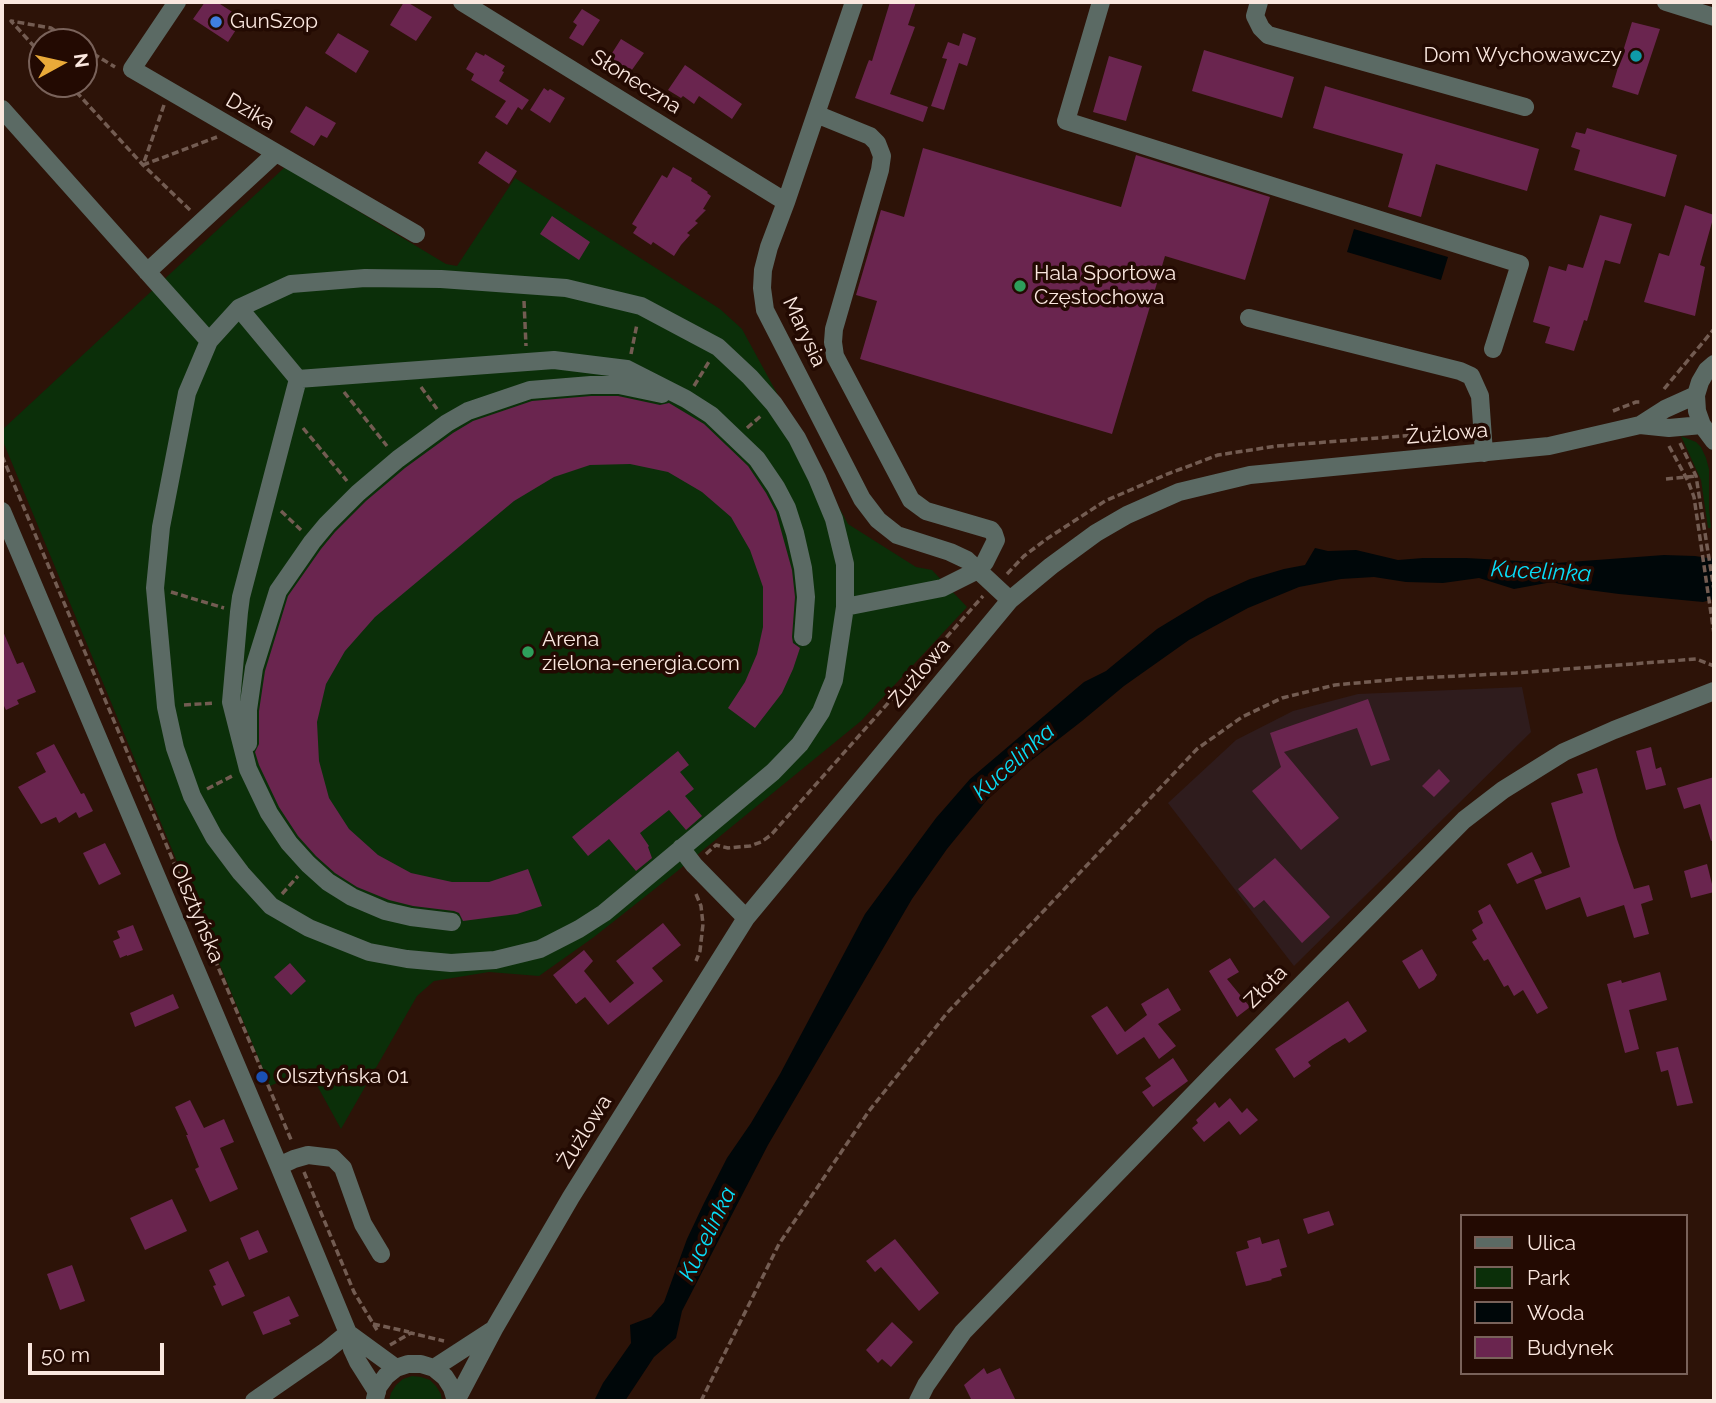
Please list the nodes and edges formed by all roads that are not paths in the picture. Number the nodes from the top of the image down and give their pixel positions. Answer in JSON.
{"nodes":[{"id":1,"x":177,"y":2,"type":"edge"},
{"id":2,"x":461,"y":2,"type":"edge"},
{"id":3,"x":854,"y":2,"type":"edge"},
{"id":4,"x":1101,"y":2,"type":"edge"},
{"id":5,"x":1259,"y":2,"type":"edge"},
{"id":6,"x":1666,"y":2,"type":"edge"},
{"id":7,"x":1714,"y":17,"type":"edge"},
{"id":8,"x":1525,"y":107,"type":"dead end"},
{"id":9,"x":2,"y":109,"type":"edge"},
{"id":10,"x":816,"y":114,"type":"junction"},
{"id":11,"x":276,"y":153,"type":"junction"},
{"id":12,"x":786,"y":202,"type":"junction"},
{"id":13,"x":416,"y":234,"type":"dead end"},
{"id":14,"x":147,"y":272,"type":"junction"},
{"id":15,"x":239,"y":308,"type":"junction"},
{"id":16,"x":1249,"y":318,"type":"dead end"},
{"id":17,"x":209,"y":341,"type":"junction"},
{"id":18,"x":1493,"y":349,"type":"dead end"},
{"id":19,"x":1714,"y":364,"type":"edge"},
{"id":20,"x":298,"y":379,"type":"junction"},
{"id":21,"x":1696,"y":396,"type":"junction"},
{"id":22,"x":686,"y":399,"type":"junction"},
{"id":23,"x":1640,"y":425,"type":"junction"},
{"id":24,"x":1702,"y":425,"type":"junction"},
{"id":25,"x":1714,"y":441,"type":"edge"},
{"id":26,"x":1484,"y":453,"type":"junction"},
{"id":27,"x":2,"y":511,"type":"edge"},
{"id":28,"x":978,"y":570,"type":"junction"},
{"id":29,"x":1010,"y":600,"type":"junction"},
{"id":30,"x":845,"y":607,"type":"junction"},
{"id":31,"x":803,"y":637,"type":"dead end"},
{"id":32,"x":1714,"y":691,"type":"edge"},
{"id":33,"x":248,"y":769,"type":"junction"},
{"id":34,"x":681,"y":848,"type":"junction"},
{"id":35,"x":746,"y":918,"type":"junction"},
{"id":36,"x":452,"y":922,"type":"dead end"},
{"id":37,"x":279,"y":1166,"type":"junction"},
{"id":38,"x":381,"y":1254,"type":"dead end"},
{"id":39,"x":494,"y":1329,"type":"junction"},
{"id":40,"x":348,"y":1333,"type":"junction"},
{"id":41,"x":396,"y":1368,"type":"junction"},
{"id":42,"x":434,"y":1368,"type":"junction"},
{"id":43,"x":376,"y":1396,"type":"edge"},
{"id":44,"x":254,"y":1401,"type":"edge"},
{"id":45,"x":456,"y":1401,"type":"edge"},
{"id":46,"x":918,"y":1401,"type":"edge"}],
"edges":[{"from":1,"to":11,"type":"street","name":"Dzika"},
{"from":2,"to":12,"type":"street","name":"Słoneczna"},
{"from":3,"to":10,"type":"street","name":"Marysia"},
{"from":4,"to":18,"type":"street"},
{"from":5,"to":8,"type":"street"},
{"from":6,"to":7,"type":"street"},
{"from":9,"to":14,"type":"street"},
{"from":10,"to":12,"type":"street","name":"Marysia"},
{"from":10,"to":28,"type":"street"},
{"from":11,"to":13,"type":"street","name":"Dzika"},
{"from":11,"to":14,"type":"street"},
{"from":12,"to":28,"type":"street","name":"Marysia"},
{"from":14,"to":17,"type":"street"},
{"from":15,"to":17,"type":"street"},
{"from":15,"to":20,"type":"street"},
{"from":15,"to":30,"type":"street"},
{"from":16,"to":26,"type":"street"},
{"from":17,"to":34,"type":"street"},
{"from":19,"to":21,"type":"street"},
{"from":20,"to":22,"type":"street"},
{"from":20,"to":33,"type":"street"},
{"from":21,"to":23,"type":"street","name":"Żużlowa"},
{"from":21,"to":24,"type":"street"},
{"from":22,"to":31,"type":"street"},
{"from":22,"to":33,"type":"street"},
{"from":23,"to":24,"type":"street","name":"Żużlowa"},
{"from":23,"to":26,"type":"street","name":"Żużlowa"},
{"from":24,"to":25,"type":"street"},
{"from":26,"to":29,"type":"street","name":"Żużlowa"},
{"from":27,"to":37,"type":"street","name":"Olsztyńska"},
{"from":28,"to":29,"type":"street","name":"Marysia"},
{"from":28,"to":30,"type":"street"},
{"from":29,"to":35,"type":"street","name":"Żużlowa"},
{"from":30,"to":34,"type":"street"},
{"from":32,"to":46,"type":"street","name":"Złota"},
{"from":33,"to":36,"type":"street"},
{"from":34,"to":35,"type":"street"},
{"from":35,"to":39,"type":"street","name":"Żużlowa"},
{"from":37,"to":38,"type":"street"},
{"from":37,"to":40,"type":"street","name":"Olsztyńska"},
{"from":39,"to":42,"type":"street","name":"Żużlowa"},
{"from":39,"to":45,"type":"street","name":"Żużlowa"},
{"from":40,"to":41,"type":"street"},
{"from":40,"to":43,"type":"street","name":"Olsztyńska"},
{"from":40,"to":44,"type":"street"},
{"from":41,"to":42,"type":"street"},
{"from":41,"to":43,"type":"street"},
{"from":42,"to":45,"type":"street"}]}
